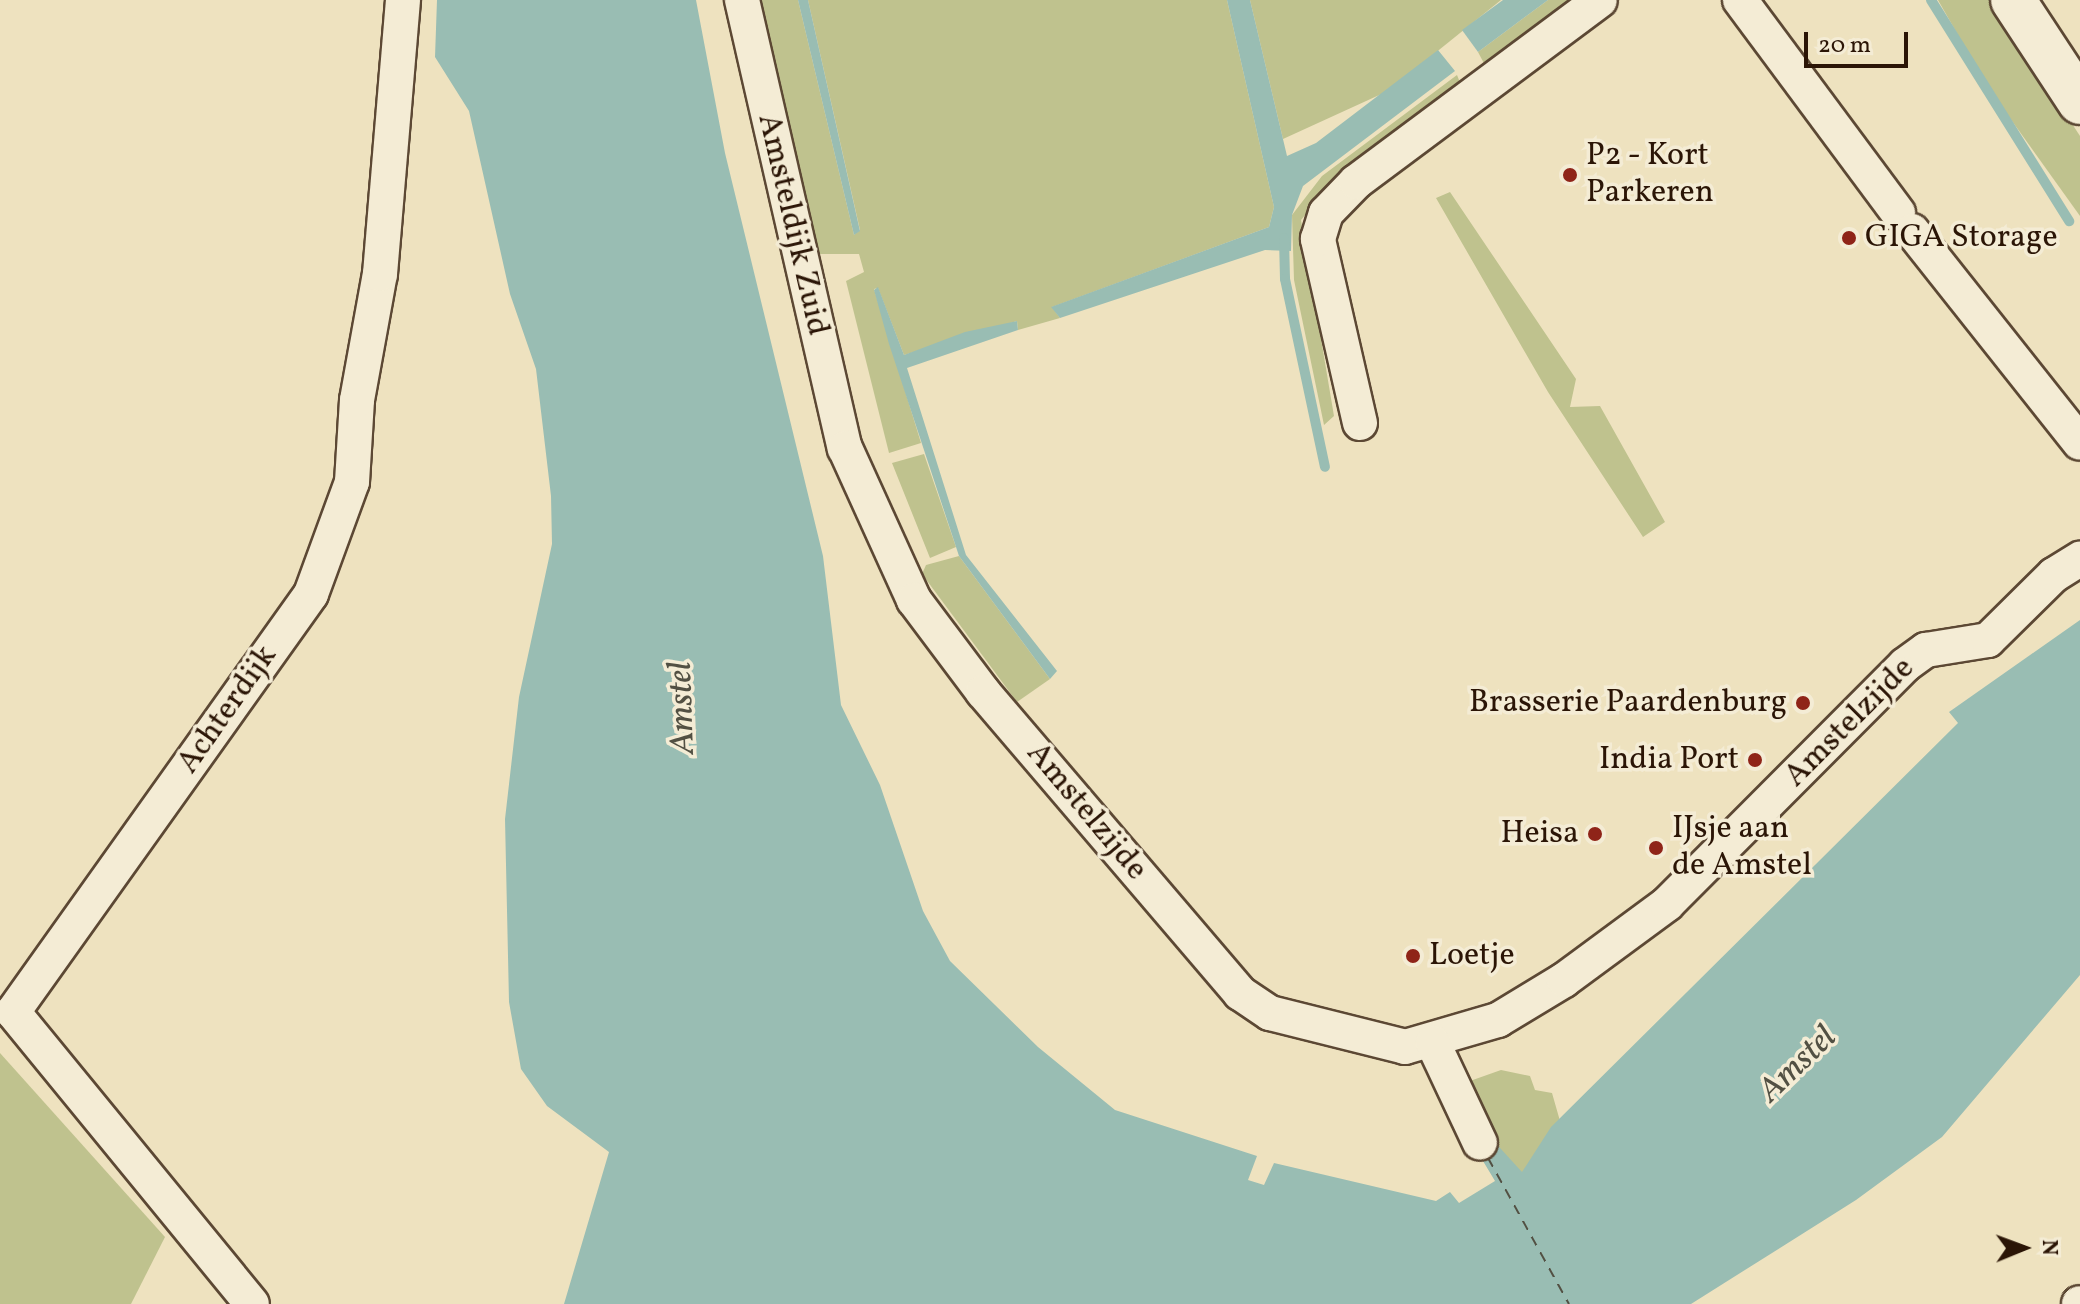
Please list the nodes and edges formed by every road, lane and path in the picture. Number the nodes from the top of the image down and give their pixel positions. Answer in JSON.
{"nodes":[{"id":1,"x":403,"y":0,"type":"edge"},
{"id":2,"x":742,"y":0,"type":"edge"},
{"id":3,"x":1600,"y":0,"type":"edge"},
{"id":4,"x":1740,"y":0,"type":"edge"},
{"id":5,"x":2013,"y":0,"type":"edge"},
{"id":6,"x":2080,"y":102,"type":"edge"},
{"id":7,"x":1360,"y":423,"type":"dead end"},
{"id":8,"x":2080,"y":443,"type":"edge"},
{"id":9,"x":845,"y":448,"type":"joint"},
{"id":10,"x":2080,"y":559,"type":"edge"},
{"id":11,"x":7,"y":1010,"type":"edge"},
{"id":12,"x":1433,"y":1043,"type":"junction"},
{"id":13,"x":1480,"y":1143,"type":"dead end"},
{"id":14,"x":252,"y":1304,"type":"edge"}],
"edges":[{"from":1,"to":11,"type":"street","name":"Achterdijk"},
{"from":2,"to":9,"type":"street","name":"Amsteldijk Zuid"},
{"from":3,"to":7,"type":"street"},
{"from":4,"to":8,"type":"street"},
{"from":5,"to":6,"type":"main road"},
{"from":9,"to":12,"type":"street","name":"Amstelzijde"},
{"from":10,"to":12,"type":"street","name":"Amstelzijde"},
{"from":11,"to":14,"type":"street","name":"Achterdijk"},
{"from":12,"to":13,"type":"street"}]}
